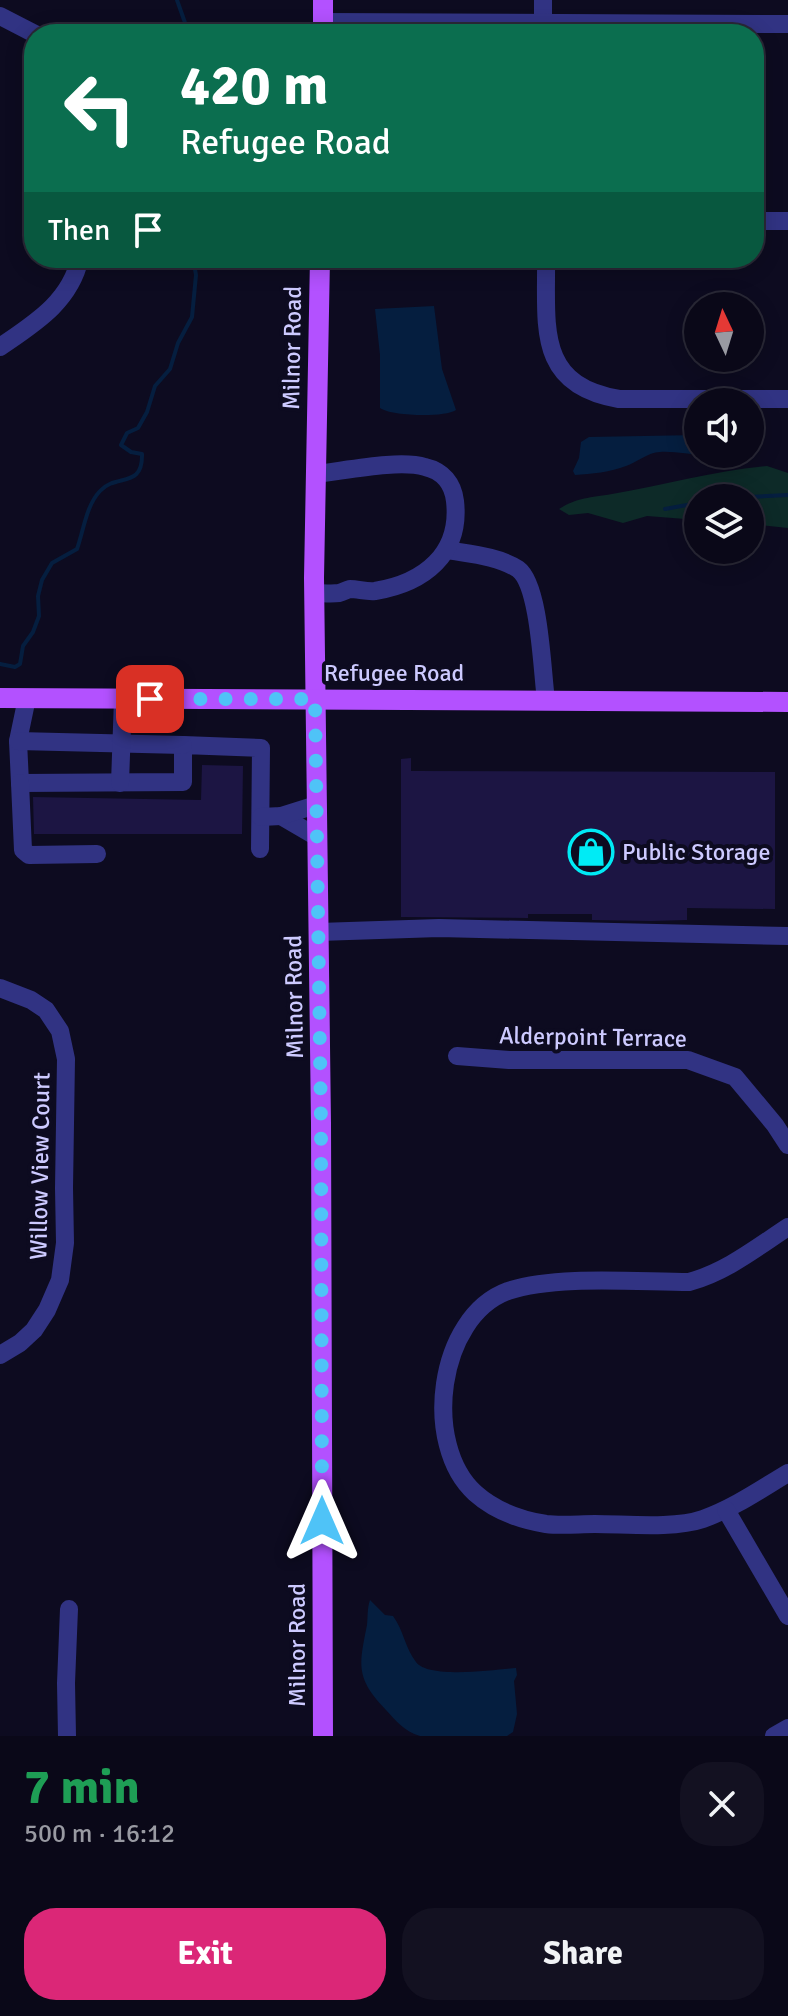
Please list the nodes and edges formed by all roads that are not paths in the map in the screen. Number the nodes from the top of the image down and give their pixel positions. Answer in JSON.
{"nodes":[{"id":1,"x":323,"y":0,"type":"edge"},
{"id":2,"x":543,"y":0,"type":"edge"},
{"id":3,"x":0,"y":16,"type":"edge"},
{"id":4,"x":323,"y":24,"type":"edge"},
{"id":5,"x":543,"y":24,"type":"edge"},
{"id":6,"x":764,"y":24,"type":"edge"},
{"id":7,"x":788,"y":24,"type":"edge"},
{"id":8,"x":24,"y":28,"type":"edge"},
{"id":9,"x":764,"y":221,"type":"edge"},
{"id":10,"x":788,"y":221,"type":"edge"},
{"id":11,"x":77,"y":268,"type":"edge"},
{"id":12,"x":320,"y":268,"type":"edge"},
{"id":13,"x":546,"y":268,"type":"edge"},
{"id":14,"x":0,"y":347,"type":"edge"},
{"id":15,"x":788,"y":399,"type":"edge"},
{"id":16,"x":315,"y":474,"type":"junction"},
{"id":17,"x":447,"y":550,"type":"junction"},
{"id":18,"x":314,"y":586,"type":"junction"},
{"id":19,"x":0,"y":698,"type":"edge"},
{"id":20,"x":27,"y":698,"type":"junction"},
{"id":21,"x":123,"y":699,"type":"junction"},
{"id":22,"x":315,"y":699,"type":"junction"},
{"id":23,"x":546,"y":700,"type":"junction"},
{"id":24,"x":788,"y":702,"type":"edge"},
{"id":25,"x":18,"y":741,"type":"junction"},
{"id":26,"x":121,"y":742,"type":"junction"},
{"id":27,"x":183,"y":745,"type":"junction"},
{"id":28,"x":20,"y":783,"type":"junction"},
{"id":29,"x":120,"y":783,"type":"junction"},
{"id":30,"x":316,"y":805,"type":"junction"},
{"id":31,"x":281,"y":816,"type":"junction"},
{"id":32,"x":261,"y":817,"type":"junction"},
{"id":33,"x":317,"y":837,"type":"junction"},
{"id":34,"x":260,"y":849,"type":"dead end"},
{"id":35,"x":97,"y":854,"type":"dead end"},
{"id":36,"x":319,"y":932,"type":"junction"},
{"id":37,"x":788,"y":936,"type":"edge"},
{"id":38,"x":0,"y":988,"type":"edge"},
{"id":39,"x":457,"y":1056,"type":"dead end"},
{"id":40,"x":788,"y":1145,"type":"edge"},
{"id":41,"x":788,"y":1227,"type":"edge"},
{"id":42,"x":0,"y":1355,"type":"edge"},
{"id":43,"x":788,"y":1473,"type":"edge"},
{"id":44,"x":726,"y":1510,"type":"junction"},
{"id":45,"x":69,"y":1609,"type":"dead end"},
{"id":46,"x":788,"y":1616,"type":"edge"},
{"id":47,"x":788,"y":1728,"type":"edge"},
{"id":48,"x":67,"y":1736,"type":"edge"},
{"id":49,"x":323,"y":1736,"type":"edge"},
{"id":50,"x":774,"y":1736,"type":"edge"}],
"edges":[{"from":1,"to":4,"type":"main road"},
{"from":2,"to":5,"type":"street"},
{"from":3,"to":8,"type":"street"},
{"from":6,"to":7,"type":"street"},
{"from":9,"to":10,"type":"street"},
{"from":11,"to":14,"type":"street"},
{"from":12,"to":16,"type":"main road","name":"Milnor Road"},
{"from":13,"to":15,"type":"street"},
{"from":16,"to":17,"type":"street"},
{"from":16,"to":18,"type":"main road","name":"Milnor Road"},
{"from":17,"to":18,"type":"street"},
{"from":17,"to":23,"type":"street"},
{"from":18,"to":22,"type":"main road","name":"Milnor Road"},
{"from":19,"to":20,"type":"main road","name":"Refugee Road"},
{"from":20,"to":21,"type":"main road","name":"Refugee Road"},
{"from":20,"to":25,"type":"street"},
{"from":21,"to":22,"type":"main road","name":"Refugee Road"},
{"from":21,"to":26,"type":"street"},
{"from":22,"to":23,"type":"main road","name":"Refugee Road"},
{"from":22,"to":30,"type":"main road","name":"Milnor Road"},
{"from":23,"to":24,"type":"main road","name":"Refugee Road"},
{"from":25,"to":26,"type":"street"},
{"from":25,"to":28,"type":"street"},
{"from":26,"to":27,"type":"street"},
{"from":26,"to":29,"type":"street"},
{"from":27,"to":29,"type":"street"},
{"from":27,"to":32,"type":"street"},
{"from":28,"to":29,"type":"street"},
{"from":28,"to":35,"type":"street"},
{"from":30,"to":31,"type":"street"},
{"from":30,"to":33,"type":"main road","name":"Milnor Road"},
{"from":31,"to":32,"type":"street"},
{"from":31,"to":33,"type":"street"},
{"from":32,"to":34,"type":"street"},
{"from":33,"to":36,"type":"main road","name":"Milnor Road"},
{"from":36,"to":37,"type":"street"},
{"from":36,"to":49,"type":"main road","name":"Milnor Road"},
{"from":38,"to":42,"type":"street","name":"Willow View Court"},
{"from":39,"to":40,"type":"street","name":"Alderpoint Terrace"},
{"from":41,"to":44,"type":"street"},
{"from":43,"to":44,"type":"street"},
{"from":44,"to":46,"type":"street"},
{"from":45,"to":48,"type":"street"},
{"from":47,"to":50,"type":"street"}]}
